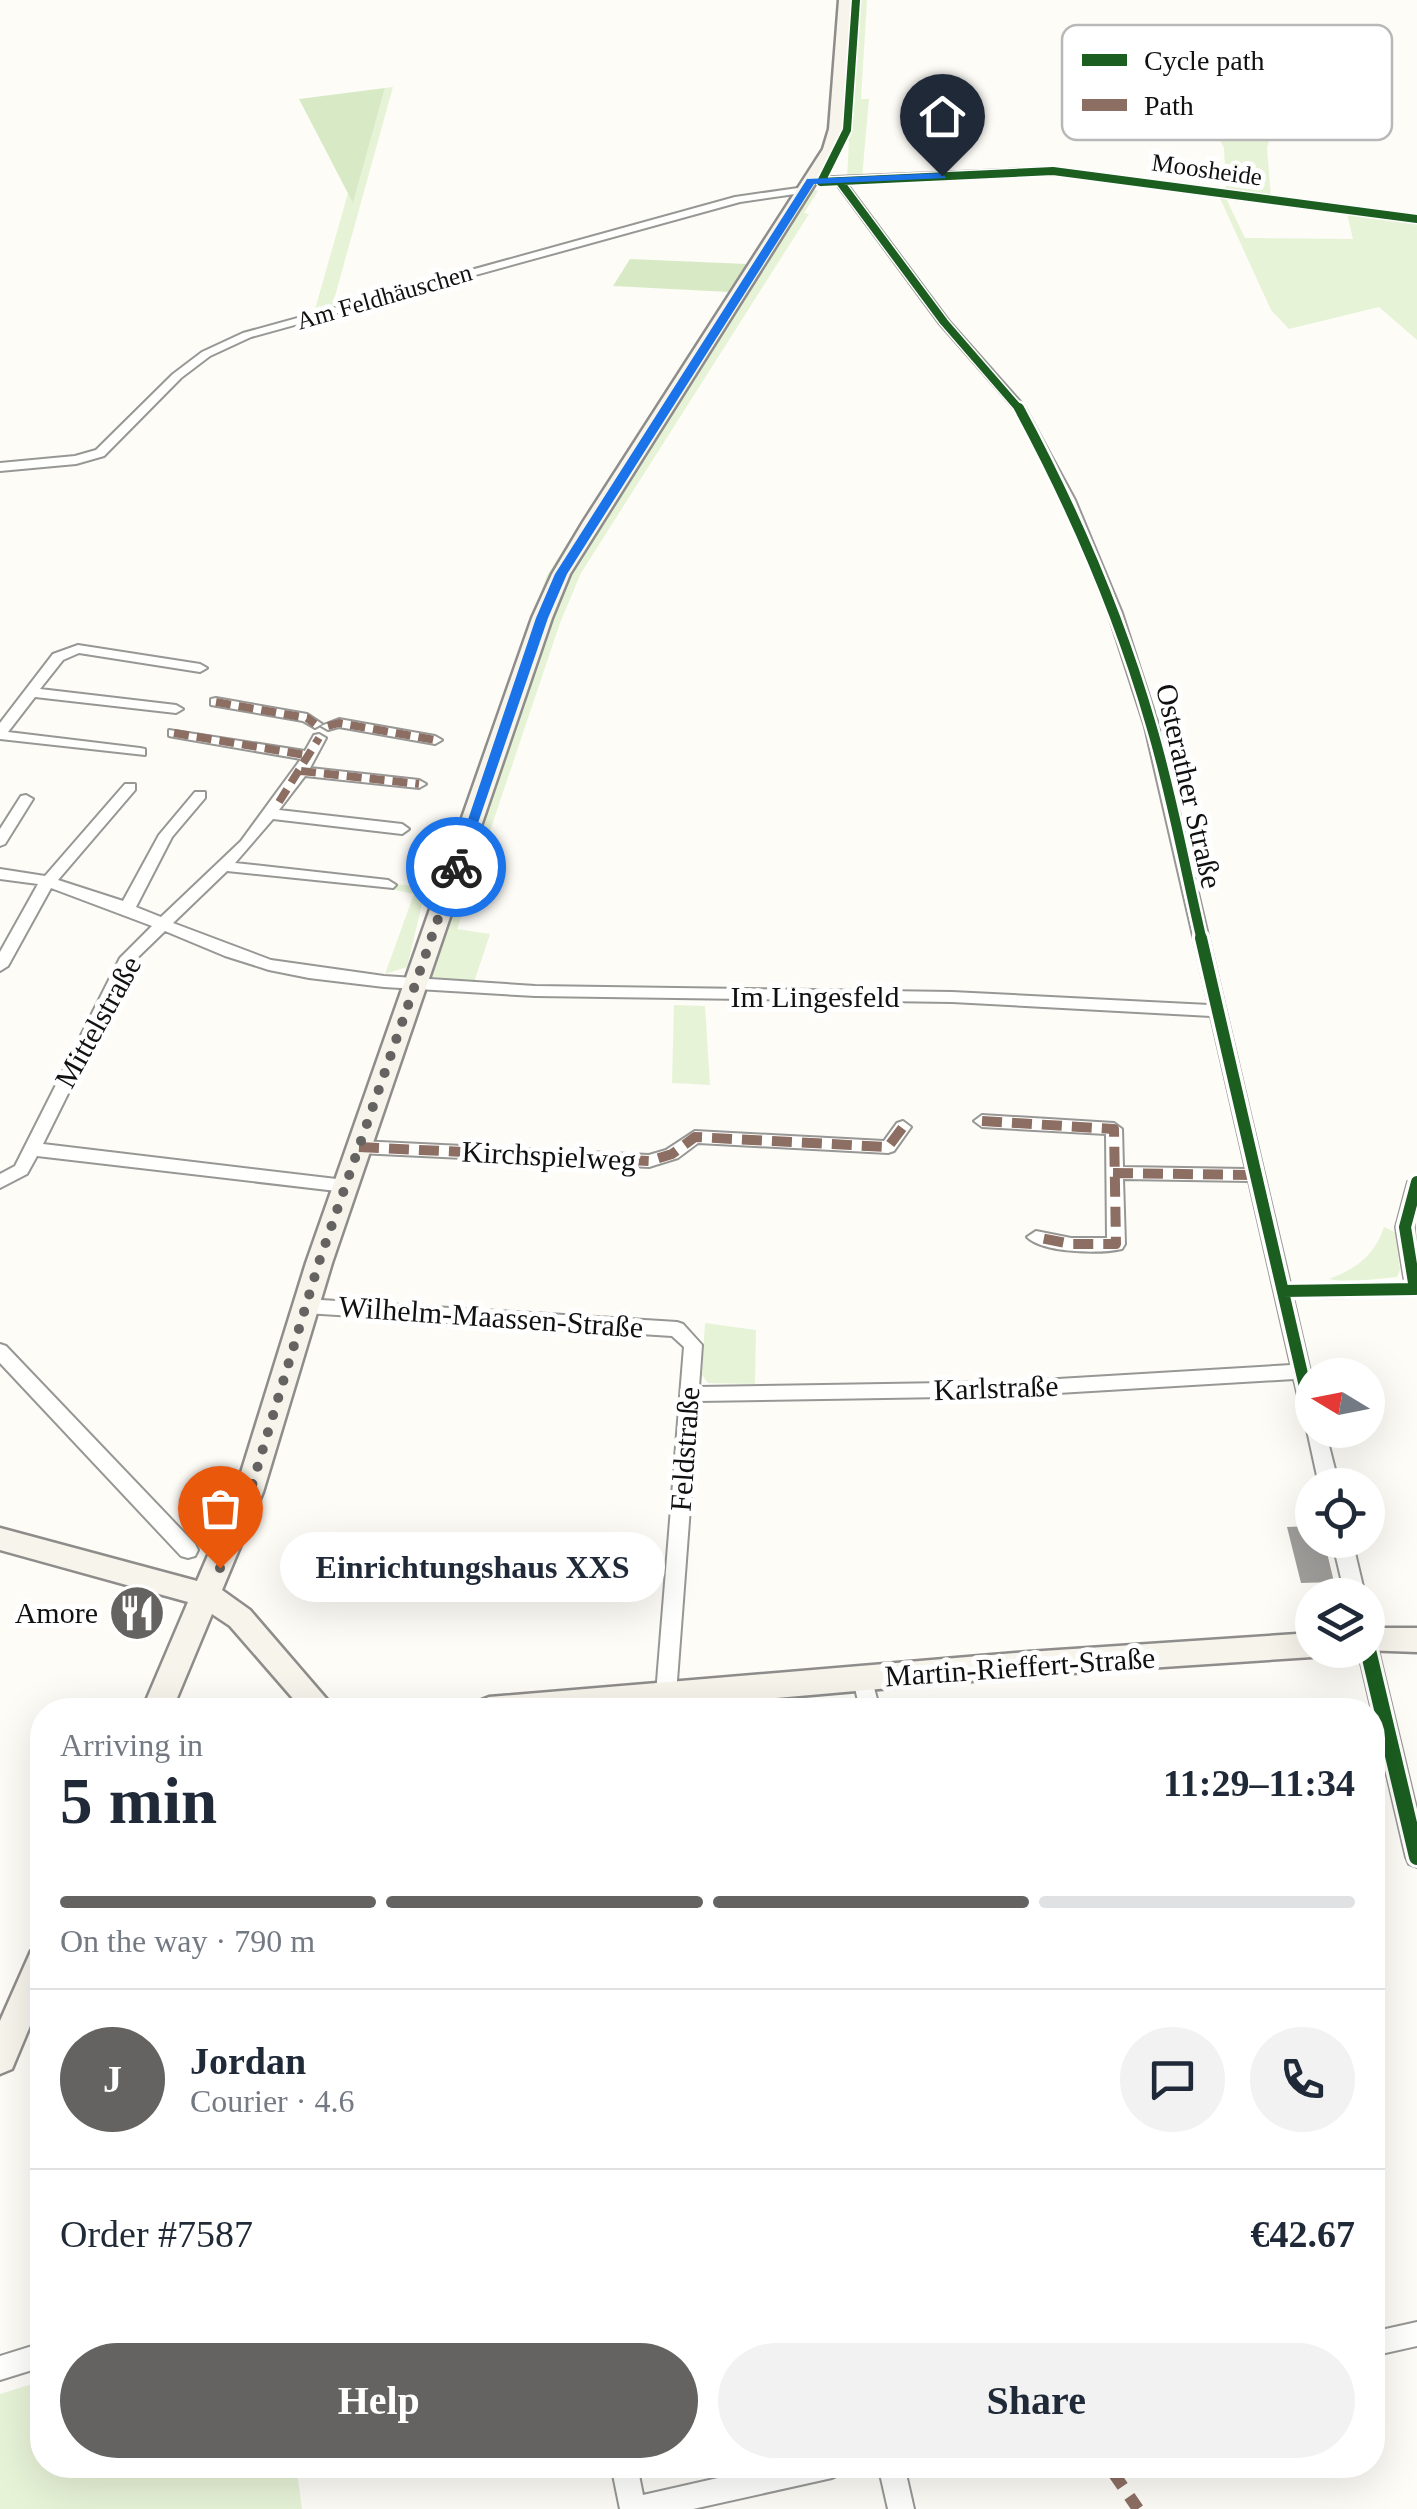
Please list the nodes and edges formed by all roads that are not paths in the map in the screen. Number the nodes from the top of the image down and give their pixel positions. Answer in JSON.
{"nodes":[{"id":1,"x":846,"y":0,"type":"edge"},
{"id":2,"x":840,"y":182,"type":"junction"},
{"id":3,"x":808,"y":186,"type":"junction"},
{"id":4,"x":1417,"y":219,"type":"edge"},
{"id":5,"x":0,"y":468,"type":"edge"},
{"id":6,"x":200,"y":668,"type":"dead end"},
{"id":7,"x":32,"y":692,"type":"junction"},
{"id":8,"x":216,"y":702,"type":"dead end"},
{"id":9,"x":176,"y":709,"type":"dead end"},
{"id":10,"x":321,"y":730,"type":"junction"},
{"id":11,"x":174,"y":733,"type":"dead end"},
{"id":12,"x":0,"y":734,"type":"edge"},
{"id":13,"x":434,"y":740,"type":"dead end"},
{"id":14,"x":140,"y":752,"type":"dead end"},
{"id":15,"x":311,"y":756,"type":"junction"},
{"id":16,"x":301,"y":771,"type":"junction"},
{"id":17,"x":419,"y":784,"type":"dead end"},
{"id":18,"x":130,"y":786,"type":"dead end"},
{"id":19,"x":200,"y":795,"type":"dead end"},
{"id":20,"x":26,"y":798,"type":"dead end"},
{"id":21,"x":271,"y":814,"type":"junction"},
{"id":22,"x":402,"y":828,"type":"dead end"},
{"id":23,"x":0,"y":841,"type":"edge"},
{"id":24,"x":224,"y":866,"type":"junction"},
{"id":25,"x":0,"y":874,"type":"edge"},
{"id":26,"x":52,"y":881,"type":"junction"},
{"id":27,"x":388,"y":885,"type":"dead end"},
{"id":28,"x":128,"y":907,"type":"junction"},
{"id":29,"x":163,"y":922,"type":"junction"},
{"id":30,"x":0,"y":966,"type":"edge"},
{"id":31,"x":414,"y":986,"type":"junction"},
{"id":32,"x":1216,"y":1011,"type":"junction"},
{"id":33,"x":982,"y":1121,"type":"dead end"},
{"id":34,"x":903,"y":1127,"type":"dead end"},
{"id":35,"x":359,"y":1146,"type":"junction"},
{"id":36,"x":32,"y":1149,"type":"junction"},
{"id":37,"x":1113,"y":1173,"type":"junction"},
{"id":38,"x":1255,"y":1175,"type":"junction"},
{"id":39,"x":0,"y":1182,"type":"edge"},
{"id":40,"x":1417,"y":1182,"type":"edge"},
{"id":41,"x":345,"y":1186,"type":"junction"},
{"id":42,"x":1036,"y":1237,"type":"dead end"},
{"id":43,"x":1416,"y":1289,"type":"edge"},
{"id":44,"x":1283,"y":1291,"type":"junction"},
{"id":45,"x":305,"y":1306,"type":"junction"},
{"id":46,"x":677,"y":1329,"type":"joint"},
{"id":47,"x":0,"y":1351,"type":"edge"},
{"id":48,"x":1299,"y":1358,"type":"edge"},
{"id":49,"x":1295,"y":1372,"type":"edge"},
{"id":50,"x":690,"y":1394,"type":"junction"},
{"id":51,"x":0,"y":1539,"type":"edge"},
{"id":52,"x":188,"y":1550,"type":"dead end"},
{"id":53,"x":208,"y":1596,"type":"junction"},
{"id":54,"x":1385,"y":1640,"type":"edge"},
{"id":55,"x":1417,"y":1640,"type":"edge"},
{"id":56,"x":1295,"y":1647,"type":"edge"},
{"id":57,"x":1372,"y":1668,"type":"edge"},
{"id":58,"x":863,"y":1679,"type":"junction"},
{"id":59,"x":666,"y":1694,"type":"junction"},
{"id":60,"x":162,"y":1698,"type":"edge"},
{"id":61,"x":310,"y":1698,"type":"edge"},
{"id":62,"x":622,"y":1698,"type":"edge"},
{"id":63,"x":867,"y":1698,"type":"edge"},
{"id":64,"x":1379,"y":1698,"type":"edge"},
{"id":65,"x":1385,"y":1722,"type":"edge"},
{"id":66,"x":1417,"y":1857,"type":"edge"},
{"id":67,"x":30,"y":1989,"type":"edge"},
{"id":68,"x":0,"y":2058,"type":"edge"},
{"id":69,"x":1417,"y":2334,"type":"edge"},
{"id":70,"x":1385,"y":2341,"type":"edge"},
{"id":71,"x":30,"y":2359,"type":"edge"},
{"id":72,"x":0,"y":2368,"type":"edge"},
{"id":73,"x":627,"y":2478,"type":"edge"},
{"id":74,"x":774,"y":2478,"type":"edge"},
{"id":75,"x":894,"y":2478,"type":"edge"},
{"id":76,"x":634,"y":2509,"type":"edge"},
{"id":77,"x":902,"y":2509,"type":"edge"}],
"edges":[{"from":1,"to":3,"type":"main road"},
{"from":2,"to":3,"type":"street","name":"Moosheide"},
{"from":2,"to":4,"type":"street","name":"Moosheide"},
{"from":2,"to":32,"type":"street","name":"Osterather Straße"},
{"from":3,"to":5,"type":"street","name":"Am Feldhäuschen"},
{"from":3,"to":31,"type":"main road"},
{"from":6,"to":7,"type":"street"},
{"from":7,"to":9,"type":"street"},
{"from":7,"to":12,"type":"street"},
{"from":8,"to":10,"type":"street"},
{"from":10,"to":13,"type":"street"},
{"from":10,"to":15,"type":"street","name":"Mittelstraße"},
{"from":11,"to":15,"type":"street"},
{"from":12,"to":14,"type":"street"},
{"from":15,"to":16,"type":"street","name":"Mittelstraße"},
{"from":16,"to":17,"type":"street"},
{"from":16,"to":21,"type":"street","name":"Mittelstraße"},
{"from":18,"to":26,"type":"street"},
{"from":19,"to":28,"type":"street"},
{"from":20,"to":23,"type":"street"},
{"from":21,"to":22,"type":"street"},
{"from":21,"to":24,"type":"street","name":"Mittelstraße"},
{"from":24,"to":27,"type":"street"},
{"from":24,"to":29,"type":"street","name":"Mittelstraße"},
{"from":25,"to":26,"type":"street","name":"Im Lingesfeld"},
{"from":26,"to":28,"type":"street","name":"Im Lingesfeld"},
{"from":26,"to":30,"type":"street"},
{"from":28,"to":29,"type":"street","name":"Im Lingesfeld"},
{"from":29,"to":31,"type":"street","name":"Im Lingesfeld"},
{"from":29,"to":36,"type":"street","name":"Mittelstraße"},
{"from":31,"to":32,"type":"street","name":"Im Lingesfeld"},
{"from":31,"to":35,"type":"main road"},
{"from":32,"to":38,"type":"street","name":"Osterather Straße"},
{"from":33,"to":37,"type":"street"},
{"from":34,"to":35,"type":"street","name":"Kirchspielweg"},
{"from":35,"to":41,"type":"main road"},
{"from":36,"to":39,"type":"street","name":"Mittelstraße"},
{"from":36,"to":41,"type":"street"},
{"from":37,"to":38,"type":"street"},
{"from":37,"to":42,"type":"street"},
{"from":38,"to":44,"type":"street","name":"Osterather Straße"},
{"from":40,"to":43,"type":"street"},
{"from":41,"to":45,"type":"main road"},
{"from":43,"to":44,"type":"street"},
{"from":44,"to":48,"type":"street","name":"Osterather Straße"},
{"from":45,"to":46,"type":"street","name":"Wilhelm-Maassen-Straße"},
{"from":45,"to":53,"type":"main road"},
{"from":46,"to":50,"type":"street","name":"Feldstraße"},
{"from":47,"to":52,"type":"street"},
{"from":49,"to":50,"type":"street","name":"Karlstraße"},
{"from":50,"to":59,"type":"street","name":"Feldstraße"},
{"from":51,"to":53,"type":"main road"},
{"from":53,"to":60,"type":"main road"},
{"from":53,"to":61,"type":"main road"},
{"from":54,"to":55,"type":"main road"},
{"from":56,"to":58,"type":"main road","name":"Martin-Rieffert-Straße"},
{"from":57,"to":64,"type":"street"},
{"from":58,"to":59,"type":"main road","name":"Martin-Rieffert-Straße"},
{"from":58,"to":63,"type":"street"},
{"from":59,"to":62,"type":"main road","name":"Martin-Rieffert-Straße"},
{"from":65,"to":66,"type":"street"},
{"from":67,"to":68,"type":"main road"},
{"from":69,"to":70,"type":"street"},
{"from":71,"to":72,"type":"street"},
{"from":73,"to":76,"type":"street"},
{"from":74,"to":76,"type":"street"},
{"from":75,"to":77,"type":"street"}]}
